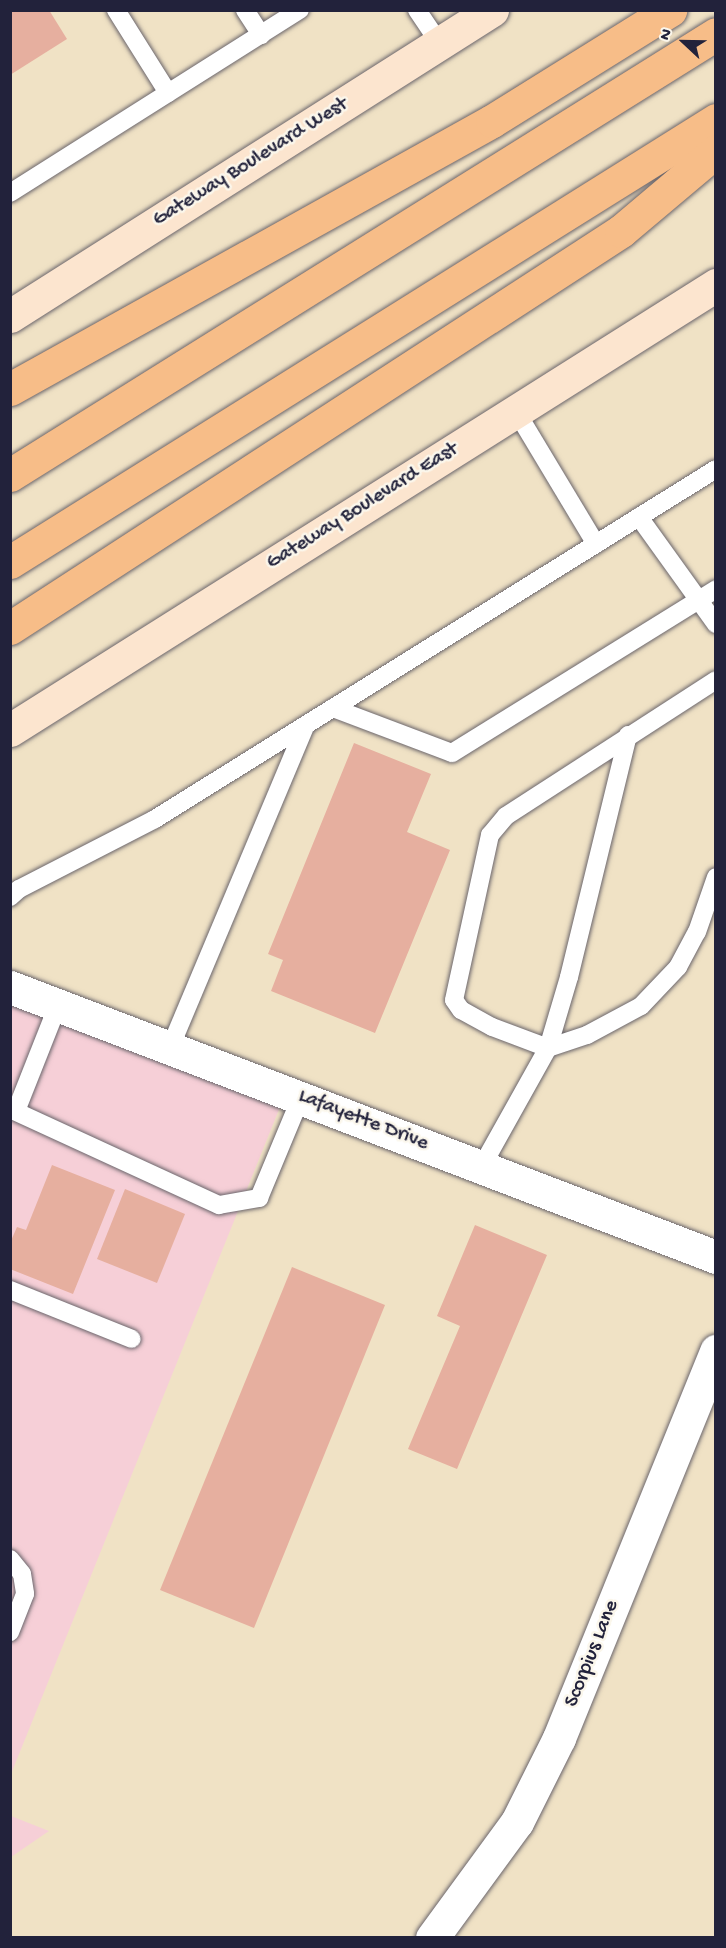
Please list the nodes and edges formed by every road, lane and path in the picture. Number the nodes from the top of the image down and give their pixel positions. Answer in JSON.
{"nodes":[{"id":1,"x":116,"y":10,"type":"edge"},
{"id":2,"x":245,"y":10,"type":"edge"},
{"id":3,"x":300,"y":10,"type":"edge"},
{"id":4,"x":417,"y":10,"type":"edge"},
{"id":5,"x":492,"y":10,"type":"edge"},
{"id":6,"x":670,"y":10,"type":"edge"},
{"id":7,"x":716,"y":34,"type":"edge"},
{"id":8,"x":261,"y":35,"type":"junction"},
{"id":9,"x":440,"y":44,"type":"junction"},
{"id":10,"x":168,"y":93,"type":"junction"},
{"id":11,"x":716,"y":120,"type":"edge"},
{"id":12,"x":716,"y":151,"type":"edge"},
{"id":13,"x":10,"y":194,"type":"edge"},
{"id":14,"x":716,"y":285,"type":"edge"},
{"id":15,"x":10,"y":316,"type":"edge"},
{"id":16,"x":10,"y":388,"type":"edge"},
{"id":17,"x":516,"y":411,"type":"junction"},
{"id":18,"x":716,"y":469,"type":"edge"},
{"id":19,"x":10,"y":475,"type":"edge"},
{"id":20,"x":639,"y":517,"type":"junction"},
{"id":21,"x":596,"y":544,"type":"junction"},
{"id":22,"x":10,"y":562,"type":"edge"},
{"id":23,"x":708,"y":594,"type":"edge"},
{"id":24,"x":716,"y":624,"type":"edge"},
{"id":25,"x":10,"y":628,"type":"edge"},
{"id":26,"x":716,"y":680,"type":"edge"},
{"id":27,"x":333,"y":708,"type":"junction"},
{"id":28,"x":306,"y":724,"type":"junction"},
{"id":29,"x":10,"y":730,"type":"edge"},
{"id":30,"x":628,"y":735,"type":"junction"},
{"id":31,"x":716,"y":877,"type":"edge"},
{"id":32,"x":10,"y":897,"type":"edge"},
{"id":33,"x":10,"y":987,"type":"edge"},
{"id":34,"x":58,"y":1005,"type":"junction"},
{"id":35,"x":170,"y":1048,"type":"junction"},
{"id":36,"x":548,"y":1048,"type":"junction"},
{"id":37,"x":301,"y":1097,"type":"junction"},
{"id":38,"x":13,"y":1110,"type":"edge"},
{"id":39,"x":482,"y":1167,"type":"junction"},
{"id":40,"x":716,"y":1257,"type":"edge"},
{"id":41,"x":10,"y":1290,"type":"edge"},
{"id":42,"x":132,"y":1339,"type":"dead end"},
{"id":43,"x":716,"y":1351,"type":"edge"},
{"id":44,"x":10,"y":1559,"type":"edge"},
{"id":45,"x":10,"y":1632,"type":"edge"},
{"id":46,"x":432,"y":1938,"type":"edge"}],
"edges":[{"from":1,"to":10,"type":"lane"},
{"from":2,"to":8,"type":"lane"},
{"from":3,"to":8,"type":"lane"},
{"from":4,"to":9,"type":"lane"},
{"from":5,"to":9,"type":"main road","name":"Gateway Boulevard West"},
{"from":6,"to":16,"type":"highway"},
{"from":7,"to":19,"type":"highway"},
{"from":8,"to":10,"type":"lane"},
{"from":9,"to":15,"type":"main road","name":"Gateway Boulevard West"},
{"from":10,"to":13,"type":"lane"},
{"from":11,"to":22,"type":"highway"},
{"from":12,"to":25,"type":"highway"},
{"from":14,"to":17,"type":"main road","name":"Gateway Boulevard East"},
{"from":17,"to":21,"type":"lane"},
{"from":17,"to":29,"type":"main road","name":"Gateway Boulevard East"},
{"from":18,"to":20,"type":"lane"},
{"from":20,"to":21,"type":"lane"},
{"from":20,"to":23,"type":"lane"},
{"from":21,"to":27,"type":"lane"},
{"from":23,"to":24,"type":"lane"},
{"from":23,"to":27,"type":"lane"},
{"from":26,"to":30,"type":"lane"},
{"from":27,"to":28,"type":"lane"},
{"from":28,"to":32,"type":"lane"},
{"from":28,"to":35,"type":"lane"},
{"from":30,"to":36,"type":"lane"},
{"from":30,"to":36,"type":"lane"},
{"from":31,"to":36,"type":"lane"},
{"from":33,"to":34,"type":"street","name":"Lafayette Drive"},
{"from":34,"to":35,"type":"street","name":"Lafayette Drive"},
{"from":34,"to":38,"type":"lane"},
{"from":35,"to":37,"type":"street","name":"Lafayette Drive"},
{"from":36,"to":39,"type":"lane"},
{"from":37,"to":38,"type":"lane"},
{"from":37,"to":39,"type":"street","name":"Lafayette Drive"},
{"from":39,"to":40,"type":"street","name":"Lafayette Drive"},
{"from":41,"to":42,"type":"lane"},
{"from":43,"to":46,"type":"street","name":"Scorpius Lane"},
{"from":44,"to":45,"type":"lane"}]}
